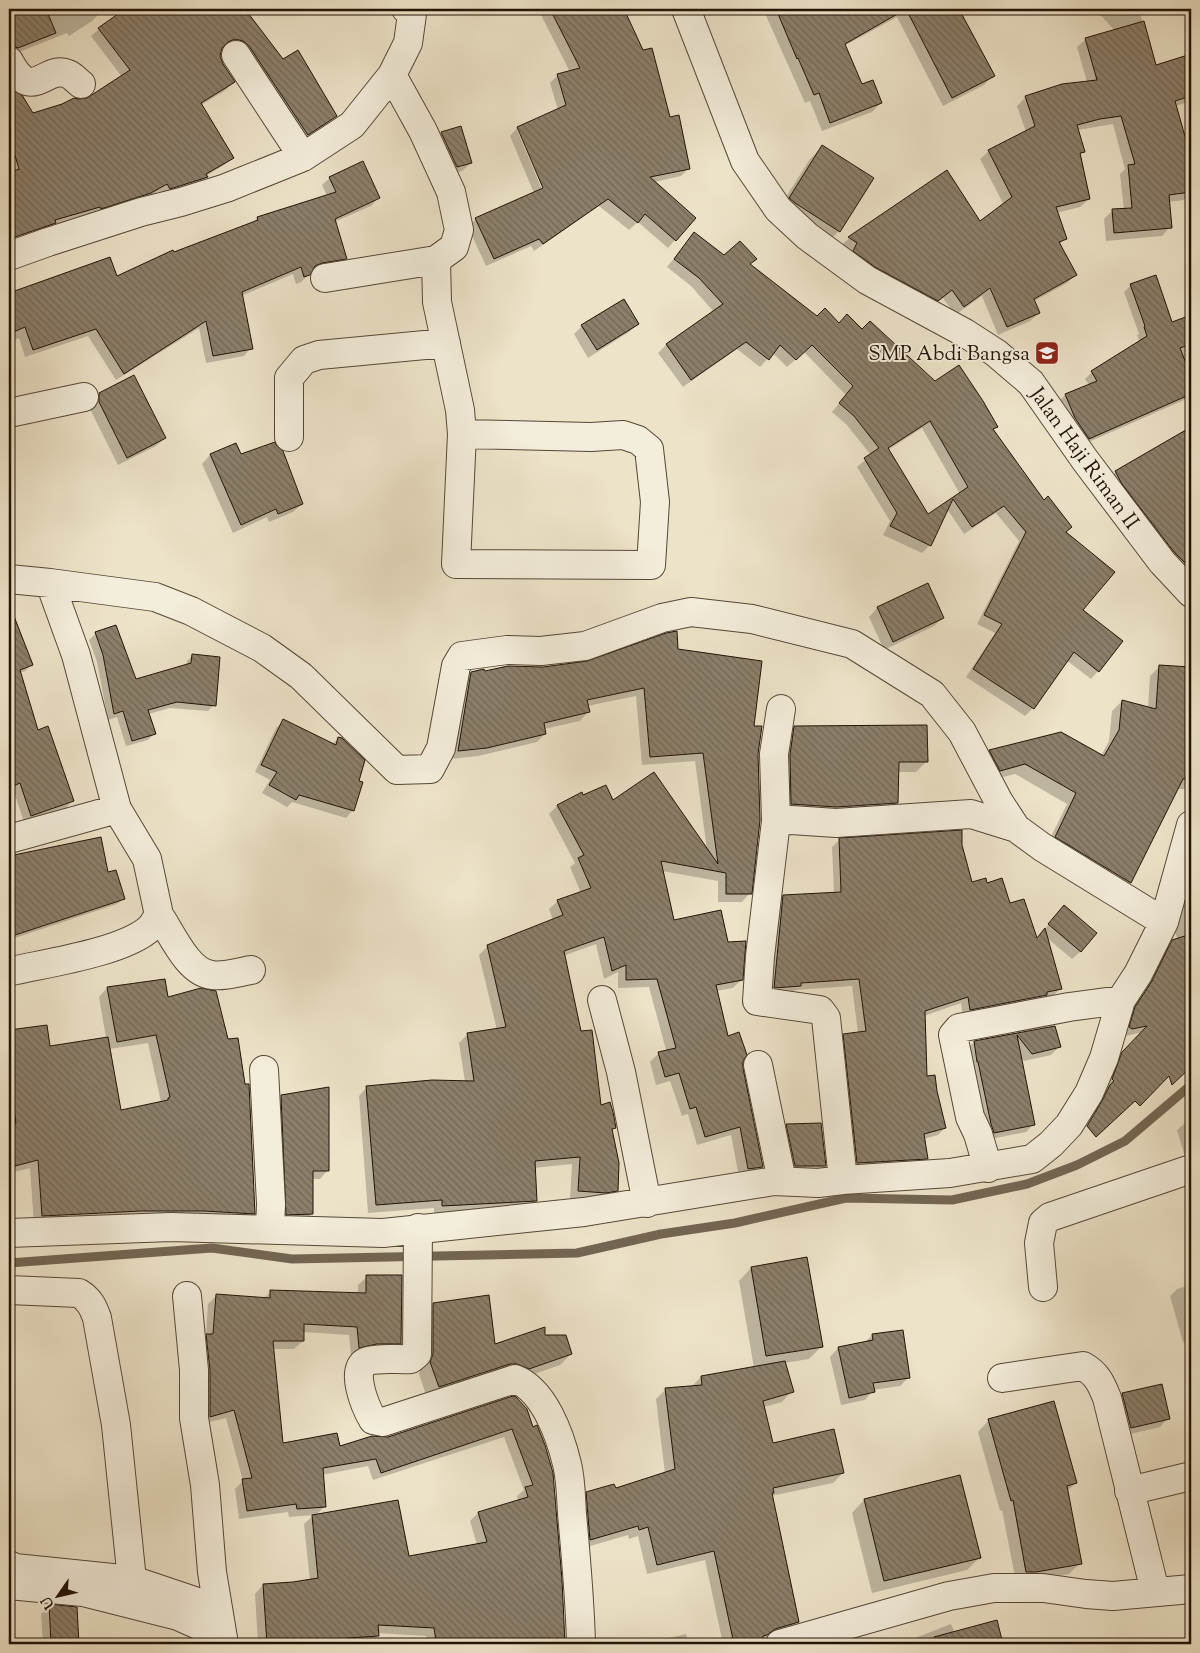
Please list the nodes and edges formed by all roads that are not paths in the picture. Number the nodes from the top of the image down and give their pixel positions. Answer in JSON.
{"nodes":[{"id":1,"x":686,"y":9,"type":"edge"},
{"id":2,"x":411,"y":10,"type":"edge"},
{"id":3,"x":236,"y":55,"type":"dead end"},
{"id":4,"x":9,"y":61,"type":"edge"},
{"id":5,"x":392,"y":75,"type":"junction"},
{"id":6,"x":81,"y":84,"type":"dead end"},
{"id":7,"x":303,"y":157,"type":"junction"},
{"id":8,"x":9,"y":256,"type":"edge"},
{"id":9,"x":436,"y":260,"type":"junction"},
{"id":10,"x":325,"y":278,"type":"dead end"},
{"id":11,"x":446,"y":343,"type":"junction"},
{"id":12,"x":84,"y":397,"type":"dead end"},
{"id":13,"x":9,"y":413,"type":"edge"},
{"id":14,"x":462,"y":434,"type":"junction"},
{"id":15,"x":289,"y":437,"type":"dead end"},
{"id":16,"x":9,"y":579,"type":"edge"},
{"id":17,"x":50,"y":582,"type":"junction"},
{"id":18,"x":1191,"y":593,"type":"edge"},
{"id":19,"x":781,"y":709,"type":"dead end"},
{"id":20,"x":117,"y":808,"type":"junction"},
{"id":21,"x":776,"y":821,"type":"junction"},
{"id":22,"x":1191,"y":825,"type":"edge"},
{"id":23,"x":1016,"y":828,"type":"junction"},
{"id":24,"x":9,"y":839,"type":"edge"},
{"id":25,"x":159,"y":915,"type":"junction"},
{"id":26,"x":1164,"y":922,"type":"junction"},
{"id":27,"x":9,"y":969,"type":"edge"},
{"id":28,"x":251,"y":970,"type":"dead end"},
{"id":29,"x":602,"y":1000,"type":"dead end"},
{"id":30,"x":1121,"y":1000,"type":"junction"},
{"id":31,"x":758,"y":1065,"type":"dead end"},
{"id":32,"x":264,"y":1070,"type":"dead end"},
{"id":33,"x":988,"y":1168,"type":"junction"},
{"id":34,"x":1191,"y":1169,"type":"edge"},
{"id":35,"x":843,"y":1180,"type":"junction"},
{"id":36,"x":782,"y":1181,"type":"junction"},
{"id":37,"x":647,"y":1202,"type":"junction"},
{"id":38,"x":270,"y":1229,"type":"junction"},
{"id":39,"x":9,"y":1234,"type":"edge"},
{"id":40,"x":418,"y":1247,"type":"junction"},
{"id":41,"x":1043,"y":1287,"type":"dead end"},
{"id":42,"x":9,"y":1290,"type":"edge"},
{"id":43,"x":187,"y":1296,"type":"dead end"},
{"id":44,"x":1002,"y":1378,"type":"dead end"},
{"id":45,"x":1191,"y":1476,"type":"edge"},
{"id":46,"x":1129,"y":1491,"type":"junction"},
{"id":47,"x":9,"y":1565,"type":"edge"},
{"id":48,"x":132,"y":1580,"type":"junction"},
{"id":49,"x":9,"y":1585,"type":"edge"},
{"id":50,"x":1191,"y":1589,"type":"edge"},
{"id":51,"x":1155,"y":1592,"type":"junction"},
{"id":52,"x":218,"y":1609,"type":"junction"},
{"id":53,"x":224,"y":1644,"type":"edge"},
{"id":54,"x":581,"y":1644,"type":"edge"},
{"id":55,"x":780,"y":1644,"type":"edge"}],
"edges":[{"from":1,"to":18,"type":"street","name":"Jalan Haji Riman II"},
{"from":2,"to":5,"type":"street"},
{"from":3,"to":7,"type":"street"},
{"from":4,"to":6,"type":"street"},
{"from":5,"to":7,"type":"street"},
{"from":5,"to":9,"type":"street"},
{"from":7,"to":8,"type":"street"},
{"from":9,"to":10,"type":"street"},
{"from":9,"to":11,"type":"street"},
{"from":11,"to":14,"type":"street"},
{"from":11,"to":15,"type":"street"},
{"from":12,"to":13,"type":"street"},
{"from":14,"to":14,"type":"street"},
{"from":16,"to":17,"type":"street"},
{"from":17,"to":20,"type":"street"},
{"from":17,"to":23,"type":"street"},
{"from":19,"to":21,"type":"street"},
{"from":20,"to":24,"type":"street"},
{"from":20,"to":25,"type":"street"},
{"from":21,"to":23,"type":"street"},
{"from":21,"to":35,"type":"street"},
{"from":22,"to":26,"type":"street"},
{"from":23,"to":26,"type":"street"},
{"from":25,"to":27,"type":"street"},
{"from":25,"to":28,"type":"street"},
{"from":26,"to":30,"type":"street"},
{"from":29,"to":37,"type":"street"},
{"from":30,"to":33,"type":"street"},
{"from":30,"to":33,"type":"street"},
{"from":31,"to":36,"type":"street"},
{"from":32,"to":38,"type":"street"},
{"from":33,"to":35,"type":"street"},
{"from":34,"to":41,"type":"street"},
{"from":35,"to":36,"type":"street"},
{"from":36,"to":37,"type":"street"},
{"from":37,"to":40,"type":"street"},
{"from":38,"to":39,"type":"street"},
{"from":38,"to":40,"type":"street"},
{"from":40,"to":54,"type":"street"},
{"from":42,"to":48,"type":"street"},
{"from":43,"to":52,"type":"street"},
{"from":44,"to":46,"type":"street"},
{"from":45,"to":46,"type":"street"},
{"from":46,"to":51,"type":"street"},
{"from":47,"to":48,"type":"street"},
{"from":48,"to":52,"type":"street"},
{"from":49,"to":53,"type":"street"},
{"from":50,"to":51,"type":"street"},
{"from":51,"to":55,"type":"street"},
{"from":52,"to":53,"type":"street"}]}
